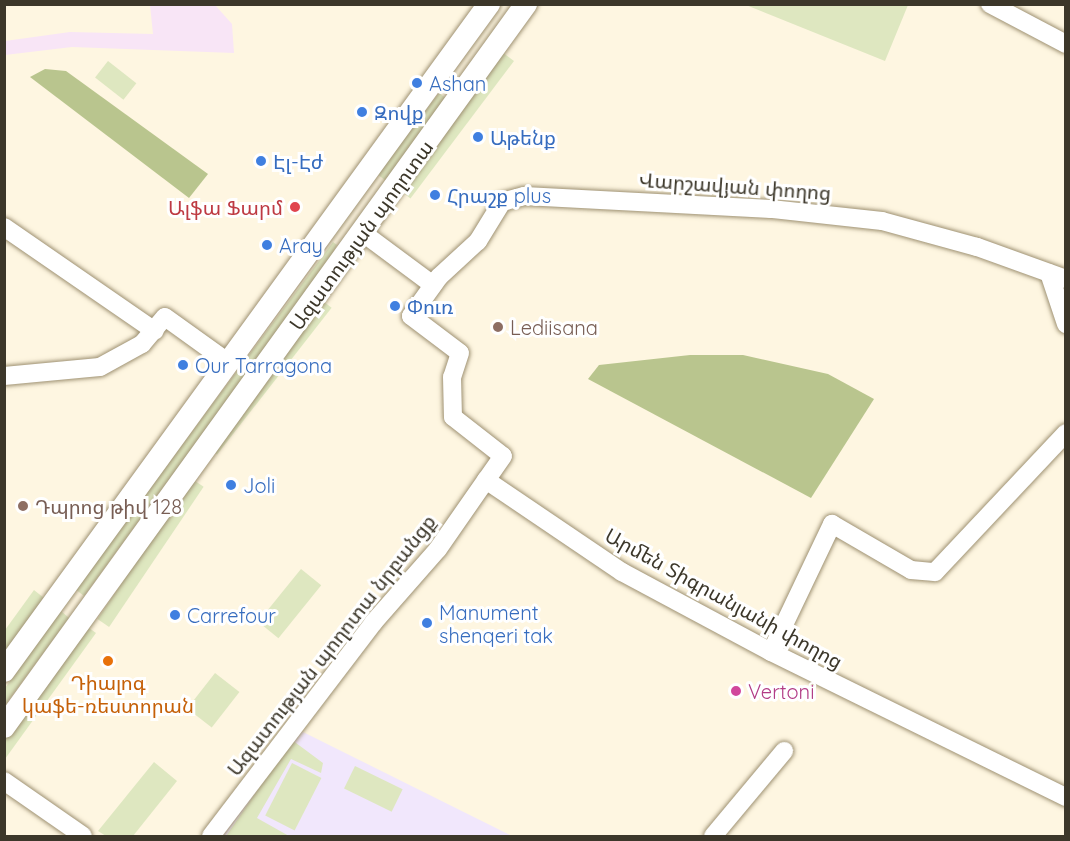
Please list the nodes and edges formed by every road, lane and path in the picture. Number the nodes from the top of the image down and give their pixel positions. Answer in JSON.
{"nodes":[{"id":1,"x":489,"y":4,"type":"edge"},
{"id":2,"x":990,"y":4,"type":"edge"},
{"id":3,"x":521,"y":7,"type":"edge"},
{"id":4,"x":1065,"y":44,"type":"edge"},
{"id":5,"x":4,"y":227,"type":"edge"},
{"id":6,"x":363,"y":233,"type":"junction"},
{"id":7,"x":1057,"y":276,"type":"edge"},
{"id":8,"x":433,"y":285,"type":"junction"},
{"id":9,"x":1065,"y":324,"type":"edge"},
{"id":10,"x":155,"y":331,"type":"junction"},
{"id":11,"x":229,"y":363,"type":"junction"},
{"id":12,"x":4,"y":376,"type":"edge"},
{"id":13,"x":1065,"y":433,"type":"edge"},
{"id":14,"x":486,"y":480,"type":"junction"},
{"id":15,"x":771,"y":652,"type":"junction"},
{"id":16,"x":4,"y":671,"type":"edge"},
{"id":17,"x":4,"y":727,"type":"edge"},
{"id":18,"x":784,"y":751,"type":"dead end"},
{"id":19,"x":4,"y":782,"type":"edge"},
{"id":20,"x":1065,"y":797,"type":"edge"},
{"id":21,"x":82,"y":837,"type":"edge"},
{"id":22,"x":211,"y":837,"type":"edge"},
{"id":23,"x":713,"y":837,"type":"edge"}],
"edges":[{"from":1,"to":11,"type":"main road","name":"Ազատության պողոտա"},
{"from":2,"to":4,"type":"street"},
{"from":3,"to":6,"type":"main road","name":"Ազատության պողոտա"},
{"from":5,"to":10,"type":"street"},
{"from":6,"to":8,"type":"street"},
{"from":6,"to":17,"type":"main road","name":"Ազատության պողոտա"},
{"from":7,"to":8,"type":"street","name":"Վարշավյան փողոց"},
{"from":7,"to":9,"type":"street"},
{"from":8,"to":14,"type":"street"},
{"from":10,"to":11,"type":"street"},
{"from":10,"to":12,"type":"street"},
{"from":11,"to":16,"type":"main road","name":"Ազատության պողոտա"},
{"from":13,"to":15,"type":"street"},
{"from":14,"to":15,"type":"street","name":"Արմեն Տիգրանյանի փողոց"},
{"from":14,"to":22,"type":"street","name":"Ազատության պողոտա նրբանցք"},
{"from":15,"to":20,"type":"street","name":"Արմեն Տիգրանյանի փողոց"},
{"from":18,"to":23,"type":"street"},
{"from":19,"to":21,"type":"street"}]}
